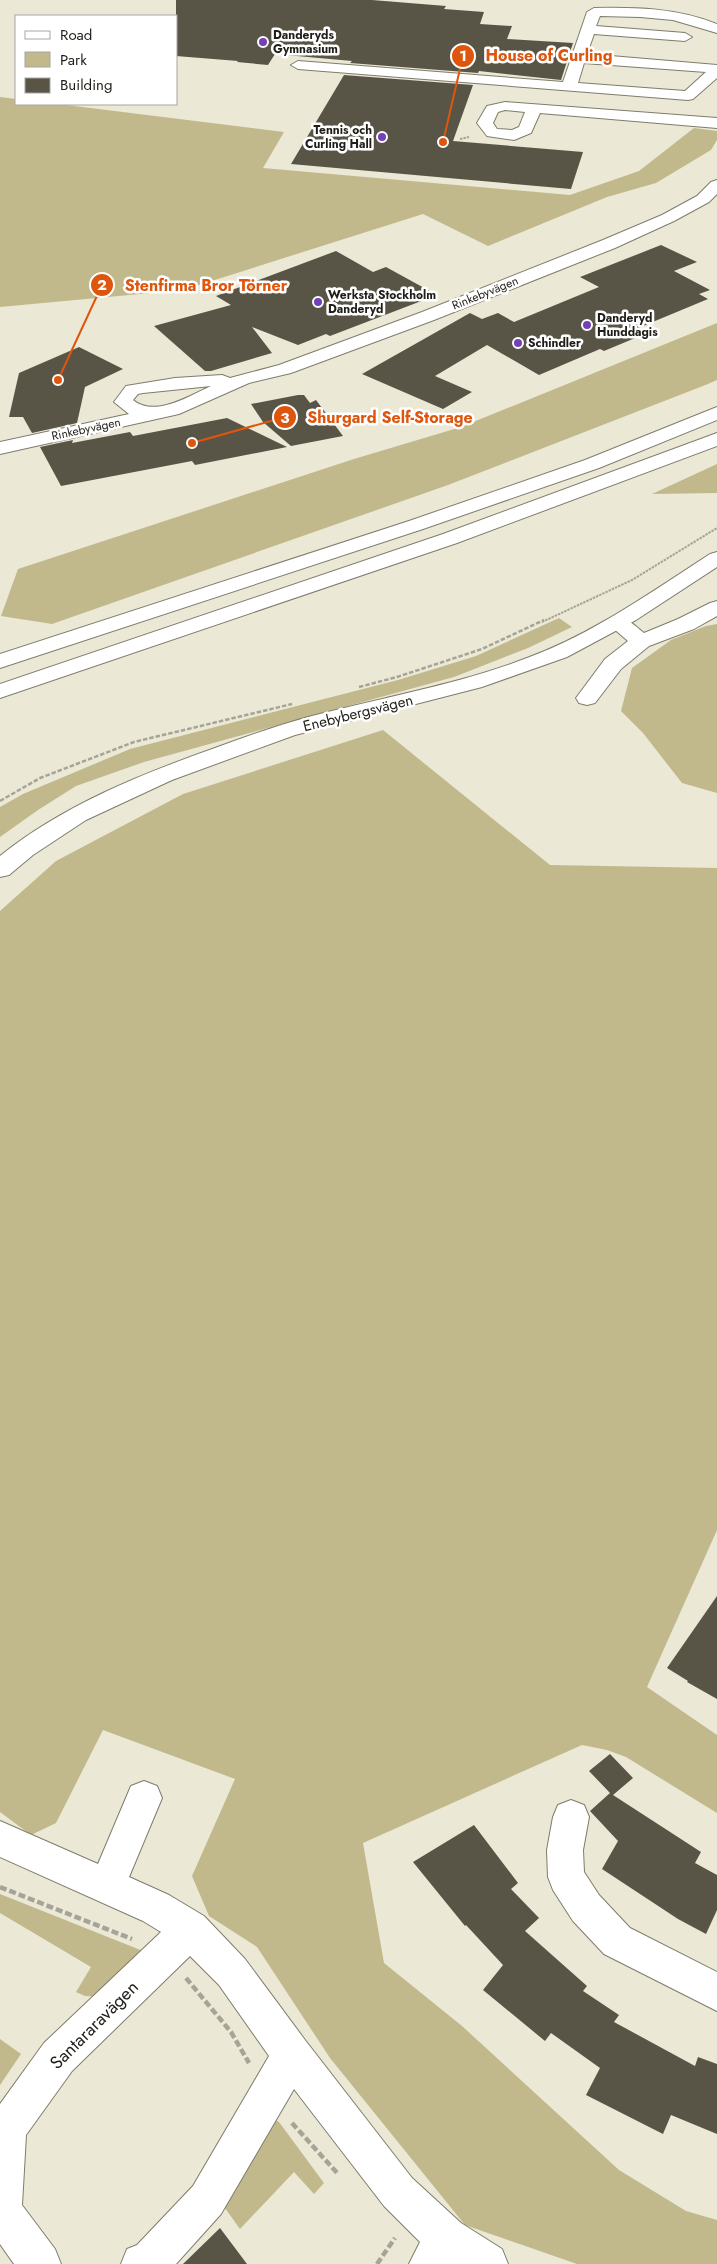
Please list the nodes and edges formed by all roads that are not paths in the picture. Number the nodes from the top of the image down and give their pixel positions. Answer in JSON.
{"nodes":[{"id":1,"x":588,"y":29,"type":"junction"},
{"id":2,"x":717,"y":29,"type":"edge"},
{"id":3,"x":685,"y":37,"type":"dead end"},
{"id":4,"x":583,"y":44,"type":"junction"},
{"id":5,"x":602,"y":45,"type":"dead end"},
{"id":6,"x":578,"y":58,"type":"junction"},
{"id":7,"x":298,"y":65,"type":"dead end"},
{"id":8,"x":717,"y":70,"type":"edge"},
{"id":9,"x":572,"y":83,"type":"junction"},
{"id":10,"x":534,"y":108,"type":"dead end"},
{"id":11,"x":564,"y":111,"type":"junction"},
{"id":12,"x":717,"y":123,"type":"edge"},
{"id":13,"x":717,"y":185,"type":"edge"},
{"id":14,"x":243,"y":378,"type":"junction"},
{"id":15,"x":172,"y":410,"type":"junction"},
{"id":16,"x":717,"y":413,"type":"edge"},
{"id":17,"x":717,"y":439,"type":"edge"},
{"id":18,"x":0,"y":448,"type":"edge"},
{"id":19,"x":717,"y":558,"type":"edge"},
{"id":20,"x":717,"y":607,"type":"edge"},
{"id":21,"x":618,"y":623,"type":"junction"},
{"id":22,"x":641,"y":641,"type":"junction"},
{"id":23,"x":0,"y":660,"type":"edge"},
{"id":24,"x":0,"y":691,"type":"edge"},
{"id":25,"x":587,"y":698,"type":"dead end"},
{"id":26,"x":0,"y":869,"type":"edge"},
{"id":27,"x":144,"y":1798,"type":"dead end"},
{"id":28,"x":571,"y":1817,"type":"dead end"},
{"id":29,"x":0,"y":1839,"type":"edge"},
{"id":30,"x":107,"y":1887,"type":"junction"},
{"id":31,"x":179,"y":1941,"type":"junction"},
{"id":32,"x":717,"y":1992,"type":"edge"},
{"id":33,"x":291,"y":2054,"type":"junction"},
{"id":34,"x":426,"y":2249,"type":"edge"},
{"id":35,"x":40,"y":2264,"type":"edge"},
{"id":36,"x":142,"y":2264,"type":"edge"},
{"id":37,"x":487,"y":2264,"type":"edge"}],
"edges":[{"from":1,"to":2,"type":"main road"},
{"from":1,"to":3,"type":"main road"},
{"from":1,"to":4,"type":"main road"},
{"from":4,"to":5,"type":"main road"},
{"from":4,"to":6,"type":"main road"},
{"from":6,"to":8,"type":"main road"},
{"from":6,"to":9,"type":"main road"},
{"from":7,"to":9,"type":"main road"},
{"from":8,"to":9,"type":"main road"},
{"from":9,"to":11,"type":"main road"},
{"from":10,"to":11,"type":"main road"},
{"from":11,"to":12,"type":"main road"},
{"from":13,"to":14,"type":"main road","name":"Rinkebyvägen"},
{"from":14,"to":15,"type":"main road","name":"Rinkebyvägen"},
{"from":14,"to":15,"type":"main road","name":"Rinkebyvägen"},
{"from":15,"to":18,"type":"main road","name":"Rinkebyvägen"},
{"from":16,"to":23,"type":"main road"},
{"from":17,"to":24,"type":"main road"},
{"from":19,"to":21,"type":"main road","name":"Enebybergsvägen"},
{"from":20,"to":22,"type":"main road"},
{"from":21,"to":22,"type":"main road"},
{"from":21,"to":26,"type":"main road","name":"Enebybergsvägen"},
{"from":22,"to":25,"type":"main road"},
{"from":27,"to":30,"type":"main road"},
{"from":28,"to":32,"type":"main road"},
{"from":29,"to":30,"type":"main road"},
{"from":30,"to":31,"type":"main road"},
{"from":31,"to":33,"type":"main road"},
{"from":31,"to":35,"type":"main road","name":"Santararavägen"},
{"from":33,"to":34,"type":"main road"},
{"from":33,"to":36,"type":"main road"},
{"from":34,"to":37,"type":"main road"}]}
